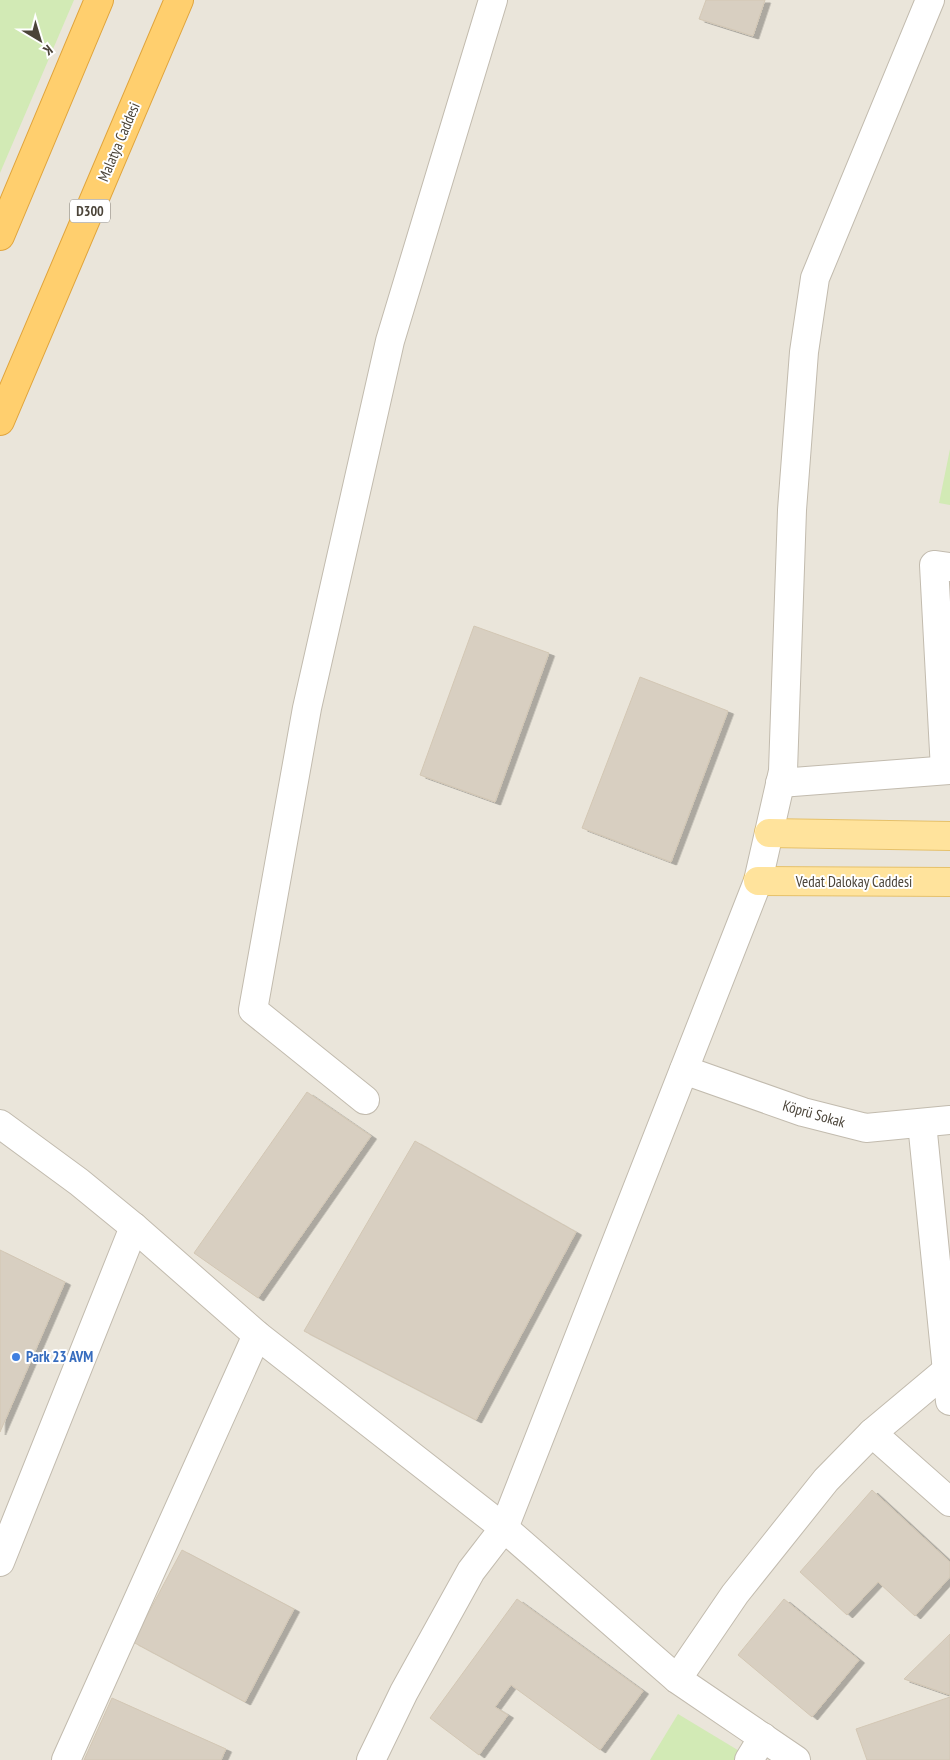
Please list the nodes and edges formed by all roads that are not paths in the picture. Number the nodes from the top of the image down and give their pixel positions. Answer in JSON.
{"nodes":[{"id":1,"x":99,"y":0,"type":"edge"},
{"id":2,"x":180,"y":0,"type":"edge"},
{"id":3,"x":494,"y":0,"type":"edge"},
{"id":4,"x":930,"y":0,"type":"edge"},
{"id":5,"x":0,"y":236,"type":"edge"},
{"id":6,"x":0,"y":422,"type":"edge"},
{"id":7,"x":950,"y":566,"type":"edge"},
{"id":8,"x":947,"y":770,"type":"edge"},
{"id":9,"x":780,"y":783,"type":"junction"},
{"id":10,"x":769,"y":833,"type":"junction"},
{"id":11,"x":950,"y":836,"type":"edge"},
{"id":12,"x":758,"y":881,"type":"junction"},
{"id":13,"x":950,"y":882,"type":"edge"},
{"id":14,"x":684,"y":1070,"type":"junction"},
{"id":15,"x":365,"y":1100,"type":"dead end"},
{"id":16,"x":950,"y":1120,"type":"edge"},
{"id":17,"x":922,"y":1123,"type":"junction"},
{"id":18,"x":0,"y":1124,"type":"edge"},
{"id":19,"x":134,"y":1227,"type":"junction"},
{"id":20,"x":257,"y":1335,"type":"junction"},
{"id":21,"x":946,"y":1370,"type":"junction"},
{"id":22,"x":950,"y":1401,"type":"edge"},
{"id":23,"x":872,"y":1432,"type":"junction"},
{"id":24,"x":950,"y":1502,"type":"edge"},
{"id":25,"x":504,"y":1528,"type":"junction"},
{"id":26,"x":0,"y":1562,"type":"edge"},
{"id":27,"x":677,"y":1679,"type":"junction"},
{"id":28,"x":756,"y":1749,"type":"edge"},
{"id":29,"x":66,"y":1760,"type":"edge"},
{"id":30,"x":371,"y":1760,"type":"edge"},
{"id":31,"x":796,"y":1760,"type":"edge"}],
"edges":[{"from":1,"to":5,"type":"highway"},
{"from":2,"to":6,"type":"highway","name":"Malatya Caddesi","number":"D300"},
{"from":3,"to":15,"type":"street"},
{"from":4,"to":9,"type":"street"},
{"from":7,"to":8,"type":"street"},
{"from":8,"to":9,"type":"street"},
{"from":9,"to":10,"type":"street"},
{"from":10,"to":11,"type":"main road"},
{"from":10,"to":12,"type":"street"},
{"from":12,"to":13,"type":"main road","name":"Vedat Dalokay Caddesi"},
{"from":12,"to":14,"type":"street"},
{"from":14,"to":17,"type":"street","name":"Köprü Sokak"},
{"from":14,"to":25,"type":"street"},
{"from":16,"to":17,"type":"street","name":"Köprü Sokak"},
{"from":17,"to":21,"type":"street"},
{"from":18,"to":19,"type":"street"},
{"from":19,"to":20,"type":"street"},
{"from":19,"to":26,"type":"street"},
{"from":20,"to":25,"type":"street"},
{"from":20,"to":29,"type":"street"},
{"from":21,"to":22,"type":"street"},
{"from":21,"to":23,"type":"street"},
{"from":23,"to":24,"type":"street"},
{"from":23,"to":27,"type":"street"},
{"from":25,"to":27,"type":"street"},
{"from":25,"to":30,"type":"street"},
{"from":27,"to":28,"type":"street"},
{"from":28,"to":31,"type":"street"}]}
